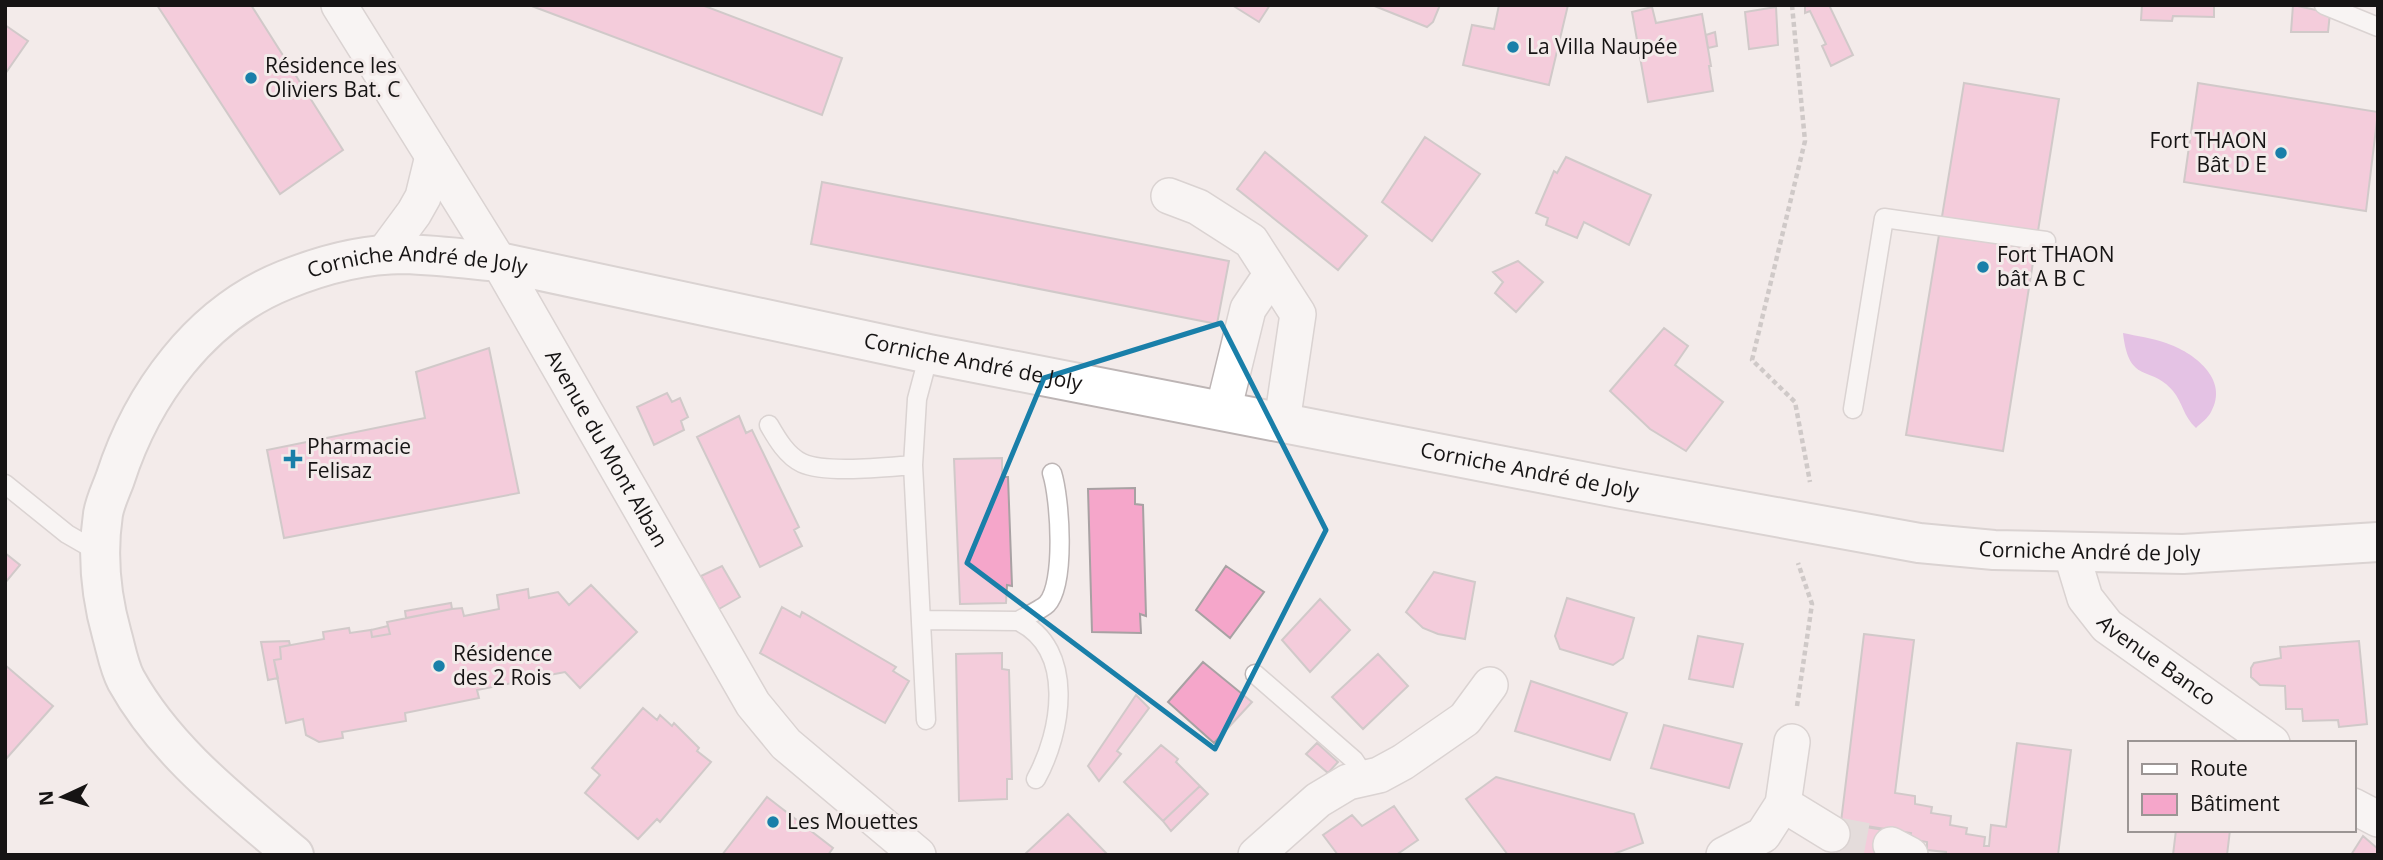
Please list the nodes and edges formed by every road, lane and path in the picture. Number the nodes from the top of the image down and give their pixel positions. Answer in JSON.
{"nodes":[{"id":1,"x":339,"y":5,"type":"edge"},
{"id":2,"x":1792,"y":5,"type":"edge"},
{"id":3,"x":2324,"y":5,"type":"edge"},
{"id":4,"x":2378,"y":27,"type":"edge"},
{"id":5,"x":433,"y":156,"type":"junction"},
{"id":6,"x":1169,"y":196,"type":"dead end"},
{"id":7,"x":2046,"y":241,"type":"dead end"},
{"id":8,"x":383,"y":255,"type":"junction"},
{"id":9,"x":499,"y":262,"type":"junction"},
{"id":10,"x":1271,"y":275,"type":"junction"},
{"id":11,"x":929,"y":354,"type":"junction"},
{"id":12,"x":1853,"y":409,"type":"dead end"},
{"id":13,"x":1223,"y":411,"type":"junction"},
{"id":14,"x":1282,"y":422,"type":"junction"},
{"id":15,"x":769,"y":425,"type":"dead end"},
{"id":16,"x":913,"y":465,"type":"junction"},
{"id":17,"x":1052,"y":473,"type":"dead end"},
{"id":18,"x":1810,"y":482,"type":"dead end"},
{"id":19,"x":5,"y":484,"type":"edge"},
{"id":20,"x":2378,"y":542,"type":"edge"},
{"id":21,"x":2071,"y":552,"type":"junction"},
{"id":22,"x":100,"y":553,"type":"junction"},
{"id":23,"x":1798,"y":563,"type":"dead end"},
{"id":24,"x":921,"y":620,"type":"junction"},
{"id":25,"x":1018,"y":621,"type":"junction"},
{"id":26,"x":1255,"y":674,"type":"dead end"},
{"id":27,"x":1490,"y":685,"type":"dead end"},
{"id":28,"x":926,"y":720,"type":"dead end"},
{"id":29,"x":2269,"y":741,"type":"edge"},
{"id":30,"x":1792,"y":742,"type":"joint"},
{"id":31,"x":1366,"y":778,"type":"junction"},
{"id":32,"x":1036,"y":779,"type":"dead end"},
{"id":33,"x":1783,"y":804,"type":"junction"},
{"id":34,"x":2355,"y":807,"type":"edge"},
{"id":35,"x":2378,"y":820,"type":"edge"},
{"id":36,"x":1832,"y":834,"type":"tunnel mouth"},
{"id":37,"x":294,"y":855,"type":"edge"},
{"id":38,"x":918,"y":855,"type":"edge"},
{"id":39,"x":1256,"y":855,"type":"edge"},
{"id":40,"x":1724,"y":855,"type":"edge"}],
"edges":[{"from":1,"to":5,"type":"street","name":"Avenue du Mont Alban"},
{"from":2,"to":18,"type":"path"},
{"from":3,"to":4,"type":"lane"},
{"from":5,"to":8,"type":"street"},
{"from":5,"to":9,"type":"street","name":"Avenue du Mont Alban"},
{"from":6,"to":10,"type":"street"},
{"from":7,"to":12,"type":"lane"},
{"from":8,"to":9,"type":"main road","name":"Corniche André de Joly"},
{"from":8,"to":22,"type":"main road","name":"Corniche André de Joly"},
{"from":9,"to":11,"type":"main road","name":"Corniche André de Joly"},
{"from":9,"to":38,"type":"street","name":"Avenue du Mont Alban"},
{"from":10,"to":13,"type":"street"},
{"from":10,"to":14,"type":"street"},
{"from":11,"to":13,"type":"main road","name":"Corniche André de Joly"},
{"from":11,"to":16,"type":"lane"},
{"from":13,"to":14,"type":"main road","name":"Corniche André de Joly"},
{"from":14,"to":21,"type":"main road","name":"Corniche André de Joly"},
{"from":15,"to":16,"type":"lane"},
{"from":16,"to":24,"type":"lane"},
{"from":17,"to":25,"type":"lane"},
{"from":19,"to":22,"type":"lane"},
{"from":20,"to":21,"type":"main road","name":"Corniche André de Joly"},
{"from":21,"to":29,"type":"street","name":"Avenue Banco"},
{"from":22,"to":37,"type":"main road","name":"Corniche André de Joly"},
{"from":23,"to":30,"type":"path"},
{"from":24,"to":25,"type":"lane"},
{"from":24,"to":28,"type":"lane"},
{"from":25,"to":32,"type":"lane"},
{"from":26,"to":31,"type":"lane"},
{"from":27,"to":31,"type":"street"},
{"from":30,"to":33,"type":"street"},
{"from":31,"to":39,"type":"street"},
{"from":33,"to":36,"type":"street"},
{"from":33,"to":40,"type":"street"},
{"from":34,"to":35,"type":"street"}]}
